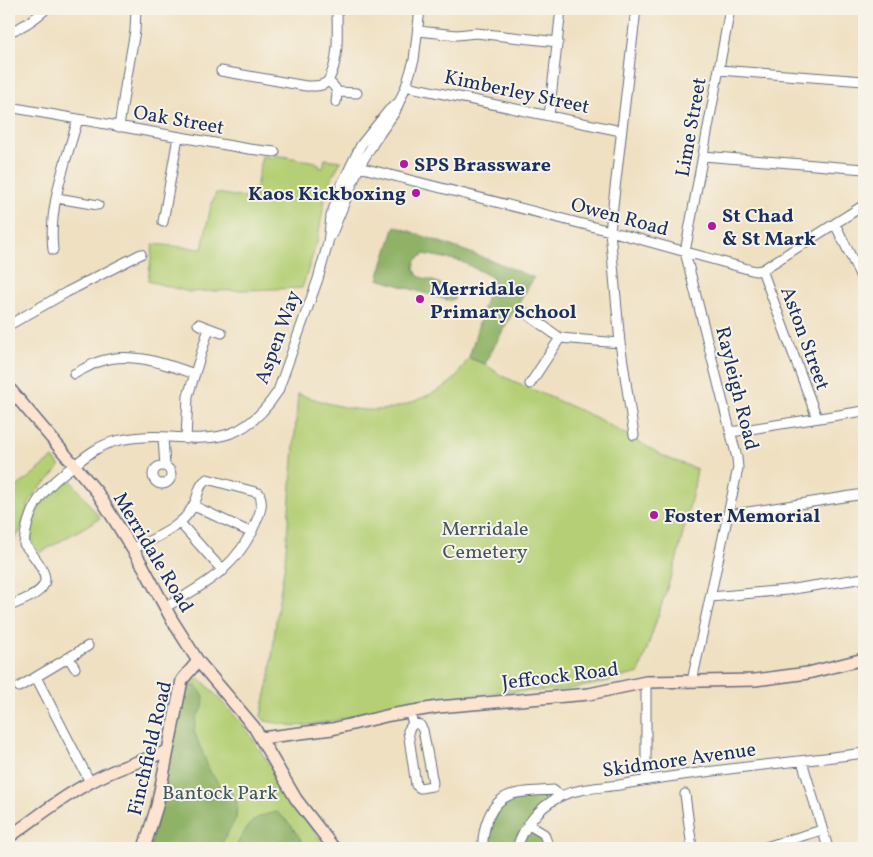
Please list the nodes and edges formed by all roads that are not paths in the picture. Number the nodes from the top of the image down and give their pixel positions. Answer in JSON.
{"nodes":[{"id":1,"x":46,"y":9,"type":"edge"},
{"id":2,"x":136,"y":9,"type":"edge"},
{"id":3,"x":337,"y":9,"type":"edge"},
{"id":4,"x":420,"y":9,"type":"edge"},
{"id":5,"x":561,"y":9,"type":"edge"},
{"id":6,"x":636,"y":9,"type":"edge"},
{"id":7,"x":730,"y":9,"type":"edge"},
{"id":8,"x":418,"y":30,"type":"junction"},
{"id":9,"x":9,"y":32,"type":"edge"},
{"id":10,"x":558,"y":42,"type":"junction"},
{"id":11,"x":719,"y":70,"type":"junction"},
{"id":12,"x":221,"y":71,"type":"dead end"},
{"id":13,"x":328,"y":81,"type":"junction"},
{"id":14,"x":864,"y":81,"type":"edge"},
{"id":15,"x":406,"y":86,"type":"junction"},
{"id":16,"x":338,"y":92,"type":"junction"},
{"id":17,"x":357,"y":93,"type":"dead end"},
{"id":18,"x":336,"y":102,"type":"dead end"},
{"id":19,"x":9,"y":107,"type":"edge"},
{"id":20,"x":549,"y":116,"type":"junction"},
{"id":21,"x":78,"y":119,"type":"junction"},
{"id":22,"x":119,"y":127,"type":"junction"},
{"id":23,"x":621,"y":131,"type":"junction"},
{"id":24,"x":178,"y":137,"type":"junction"},
{"id":25,"x":249,"y":149,"type":"junction"},
{"id":26,"x":275,"y":152,"type":"dead end"},
{"id":27,"x":703,"y":156,"type":"junction"},
{"id":28,"x":247,"y":160,"type":"dead end"},
{"id":29,"x":355,"y":166,"type":"junction"},
{"id":30,"x":864,"y":169,"type":"edge"},
{"id":31,"x":57,"y":198,"type":"junction"},
{"id":32,"x":98,"y":205,"type":"dead end"},
{"id":33,"x":864,"y":205,"type":"edge"},
{"id":34,"x":167,"y":217,"type":"dead end"},
{"id":35,"x":835,"y":224,"type":"junction"},
{"id":36,"x":610,"y":231,"type":"junction"},
{"id":37,"x":53,"y":250,"type":"dead end"},
{"id":38,"x":685,"y":252,"type":"junction"},
{"id":39,"x":141,"y":254,"type":"dead end"},
{"id":40,"x":762,"y":270,"type":"junction"},
{"id":41,"x":864,"y":283,"type":"edge"},
{"id":42,"x":520,"y":309,"type":"dead end"},
{"id":43,"x":198,"y":324,"type":"dead end"},
{"id":44,"x":9,"y":325,"type":"edge"},
{"id":45,"x":209,"y":328,"type":"junction"},
{"id":46,"x":222,"y":333,"type":"dead end"},
{"id":47,"x":560,"y":338,"type":"junction"},
{"id":48,"x":620,"y":343,"type":"junction"},
{"id":49,"x":74,"y":374,"type":"dead end"},
{"id":50,"x":195,"y":374,"type":"junction"},
{"id":51,"x":530,"y":384,"type":"dead end"},
{"id":52,"x":9,"y":388,"type":"edge"},
{"id":53,"x":864,"y":411,"type":"edge"},
{"id":54,"x":817,"y":418,"type":"junction"},
{"id":55,"x":731,"y":432,"type":"junction"},
{"id":56,"x":634,"y":436,"type":"dead end"},
{"id":57,"x":163,"y":438,"type":"junction"},
{"id":58,"x":186,"y":439,"type":"junction"},
{"id":59,"x":75,"y":465,"type":"junction"},
{"id":60,"x":165,"y":466,"type":"dead end"},
{"id":61,"x":864,"y":494,"type":"edge"},
{"id":62,"x":194,"y":506,"type":"junction"},
{"id":63,"x":729,"y":514,"type":"junction"},
{"id":64,"x":180,"y":523,"type":"junction"},
{"id":65,"x":252,"y":533,"type":"junction"},
{"id":66,"x":133,"y":549,"type":"junction"},
{"id":67,"x":223,"y":571,"type":"junction"},
{"id":68,"x":864,"y":578,"type":"edge"},
{"id":69,"x":711,"y":597,"type":"junction"},
{"id":70,"x":9,"y":606,"type":"edge"},
{"id":71,"x":166,"y":607,"type":"junction"},
{"id":72,"x":88,"y":646,"type":"dead end"},
{"id":73,"x":69,"y":658,"type":"junction"},
{"id":74,"x":864,"y":659,"type":"edge"},
{"id":75,"x":198,"y":662,"type":"junction"},
{"id":76,"x":76,"y":668,"type":"dead end"},
{"id":77,"x":36,"y":678,"type":"junction"},
{"id":78,"x":692,"y":681,"type":"junction"},
{"id":79,"x":646,"y":682,"type":"junction"},
{"id":80,"x":19,"y":687,"type":"dead end"},
{"id":81,"x":408,"y":712,"type":"junction"},
{"id":82,"x":413,"y":723,"type":"junction"},
{"id":83,"x":261,"y":738,"type":"junction"},
{"id":84,"x":168,"y":752,"type":"junction"},
{"id":85,"x":864,"y":753,"type":"edge"},
{"id":86,"x":802,"y":761,"type":"junction"},
{"id":87,"x":683,"y":775,"type":"junction"},
{"id":88,"x":646,"y":780,"type":"junction"},
{"id":89,"x":90,"y":782,"type":"junction"},
{"id":90,"x":561,"y":796,"type":"junction"},
{"id":91,"x":529,"y":825,"type":"junction"},
{"id":92,"x":822,"y":830,"type":"junction"},
{"id":93,"x":9,"y":837,"type":"edge"},
{"id":94,"x":144,"y":848,"type":"edge"},
{"id":95,"x":334,"y":848,"type":"edge"},
{"id":96,"x":483,"y":848,"type":"edge"},
{"id":97,"x":517,"y":848,"type":"edge"},
{"id":98,"x":549,"y":848,"type":"edge"},
{"id":99,"x":692,"y":848,"type":"edge"},
{"id":100,"x":762,"y":848,"type":"edge"},
{"id":101,"x":828,"y":848,"type":"edge"}],
"edges":[{"from":1,"to":9,"type":"street"},
{"from":2,"to":22,"type":"street"},
{"from":3,"to":13,"type":"street"},
{"from":4,"to":8,"type":"street","name":"Aspen Way"},
{"from":5,"to":10,"type":"street"},
{"from":6,"to":23,"type":"street"},
{"from":7,"to":11,"type":"street","name":"Lime Street"},
{"from":8,"to":10,"type":"street"},
{"from":8,"to":15,"type":"street","name":"Aspen Way"},
{"from":10,"to":20,"type":"street"},
{"from":11,"to":14,"type":"street"},
{"from":11,"to":27,"type":"street","name":"Lime Street"},
{"from":12,"to":13,"type":"street"},
{"from":13,"to":16,"type":"street"},
{"from":15,"to":20,"type":"street","name":"Kimberley Street"},
{"from":15,"to":29,"type":"street","name":"Aspen Way"},
{"from":16,"to":17,"type":"street"},
{"from":16,"to":18,"type":"street"},
{"from":19,"to":21,"type":"street","name":"Oak Street"},
{"from":20,"to":23,"type":"street","name":"Kimberley Street"},
{"from":21,"to":22,"type":"street","name":"Oak Street"},
{"from":21,"to":31,"type":"street"},
{"from":22,"to":24,"type":"street","name":"Oak Street"},
{"from":23,"to":36,"type":"street"},
{"from":24,"to":25,"type":"street","name":"Oak Street"},
{"from":24,"to":34,"type":"street"},
{"from":25,"to":26,"type":"street","name":"Oak Street"},
{"from":25,"to":28,"type":"street"},
{"from":27,"to":30,"type":"street"},
{"from":27,"to":38,"type":"street","name":"Lime Street"},
{"from":29,"to":36,"type":"street","name":"Owen Road"},
{"from":29,"to":58,"type":"street","name":"Aspen Way"},
{"from":31,"to":32,"type":"street"},
{"from":31,"to":37,"type":"street"},
{"from":33,"to":35,"type":"street"},
{"from":35,"to":40,"type":"street"},
{"from":35,"to":41,"type":"street"},
{"from":36,"to":38,"type":"street","name":"Owen Road"},
{"from":36,"to":48,"type":"street"},
{"from":38,"to":40,"type":"street","name":"Owen Road"},
{"from":38,"to":55,"type":"street","name":"Rayleigh Road"},
{"from":39,"to":44,"type":"street"},
{"from":40,"to":54,"type":"street","name":"Aston Street"},
{"from":42,"to":47,"type":"street"},
{"from":43,"to":45,"type":"street"},
{"from":45,"to":46,"type":"street"},
{"from":45,"to":50,"type":"street"},
{"from":47,"to":48,"type":"street"},
{"from":47,"to":51,"type":"street"},
{"from":48,"to":56,"type":"street"},
{"from":49,"to":50,"type":"street"},
{"from":50,"to":58,"type":"street"},
{"from":52,"to":59,"type":"street","name":"Merridale Road"},
{"from":53,"to":54,"type":"street"},
{"from":54,"to":55,"type":"street"},
{"from":55,"to":63,"type":"street","name":"Rayleigh Road"},
{"from":57,"to":58,"type":"street","name":"Aspen Way"},
{"from":57,"to":59,"type":"street","name":"Aspen Way"},
{"from":57,"to":60,"type":"street"},
{"from":59,"to":66,"type":"street","name":"Merridale Road"},
{"from":59,"to":70,"type":"street","name":"Aspen Way"},
{"from":61,"to":63,"type":"street"},
{"from":62,"to":64,"type":"street"},
{"from":62,"to":65,"type":"street"},
{"from":62,"to":65,"type":"street"},
{"from":63,"to":69,"type":"street","name":"Rayleigh Road"},
{"from":64,"to":66,"type":"street"},
{"from":64,"to":67,"type":"street"},
{"from":65,"to":67,"type":"street"},
{"from":66,"to":71,"type":"street","name":"Merridale Road"},
{"from":67,"to":71,"type":"street"},
{"from":68,"to":69,"type":"street"},
{"from":69,"to":78,"type":"street","name":"Rayleigh Road"},
{"from":71,"to":75,"type":"street","name":"Merridale Road"},
{"from":72,"to":73,"type":"street"},
{"from":73,"to":76,"type":"street"},
{"from":73,"to":77,"type":"street"},
{"from":74,"to":78,"type":"street","name":"Jeffcock Road"},
{"from":75,"to":83,"type":"street","name":"Merridale Road"},
{"from":75,"to":84,"type":"street","name":"Finchfield Road"},
{"from":77,"to":80,"type":"street"},
{"from":77,"to":89,"type":"street"},
{"from":78,"to":79,"type":"street","name":"Jeffcock Road"},
{"from":79,"to":81,"type":"street","name":"Jeffcock Road"},
{"from":79,"to":88,"type":"street"},
{"from":81,"to":82,"type":"street"},
{"from":81,"to":83,"type":"street","name":"Jeffcock Road"},
{"from":82,"to":82,"type":"street"},
{"from":83,"to":95,"type":"street","name":"Merridale Road"},
{"from":84,"to":89,"type":"street"},
{"from":84,"to":94,"type":"street","name":"Finchfield Road"},
{"from":85,"to":86,"type":"street","name":"Skidmore Avenue"},
{"from":86,"to":87,"type":"street","name":"Skidmore Avenue"},
{"from":86,"to":92,"type":"street"},
{"from":87,"to":88,"type":"street","name":"Skidmore Avenue"},
{"from":87,"to":99,"type":"street"},
{"from":88,"to":90,"type":"street","name":"Skidmore Avenue"},
{"from":89,"to":93,"type":"street"},
{"from":90,"to":91,"type":"street","name":"Skidmore Avenue"},
{"from":90,"to":96,"type":"street","name":"Skidmore Avenue"},
{"from":91,"to":97,"type":"street","name":"Skidmore Avenue"},
{"from":91,"to":98,"type":"street"},
{"from":92,"to":100,"type":"street"},
{"from":92,"to":101,"type":"street"}]}
